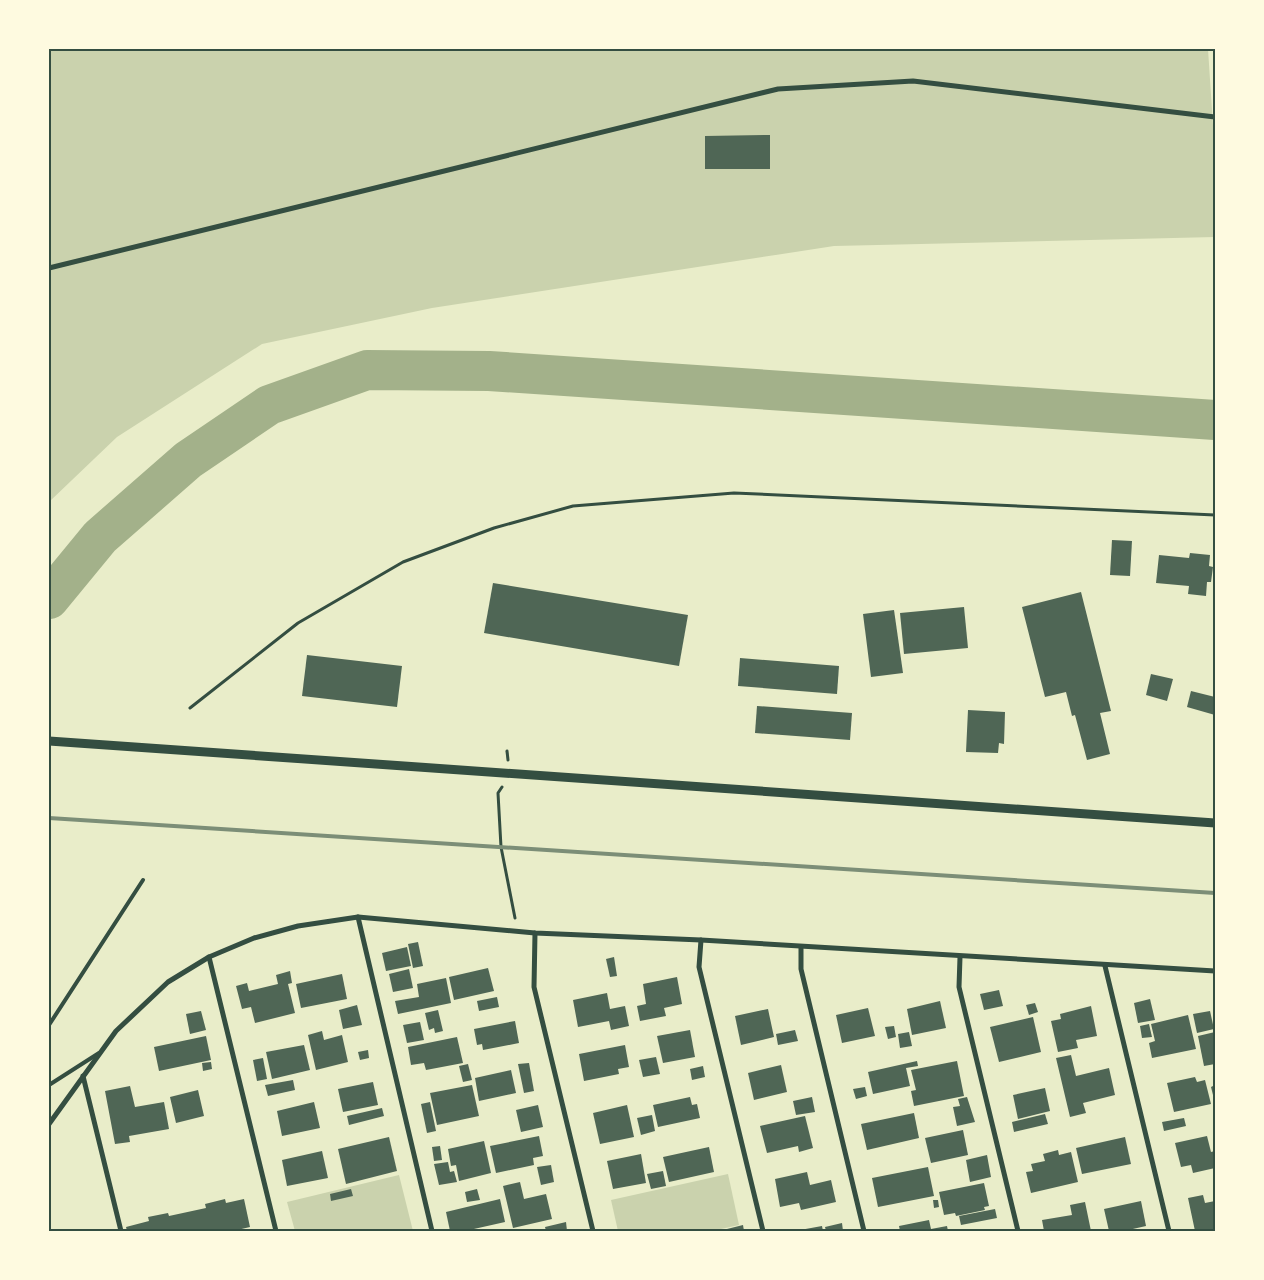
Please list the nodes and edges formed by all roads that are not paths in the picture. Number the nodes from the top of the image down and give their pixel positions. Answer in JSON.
{"nodes":[{"id":1,"x":1215,"y":117,"type":"edge"},
{"id":2,"x":49,"y":268,"type":"edge"},
{"id":3,"x":49,"y":741,"type":"edge"},
{"id":4,"x":1215,"y":822,"type":"edge"},
{"id":5,"x":143,"y":880,"type":"dead end"},
{"id":6,"x":358,"y":918,"type":"junction"},
{"id":7,"x":535,"y":933,"type":"junction"},
{"id":8,"x":701,"y":940,"type":"junction"},
{"id":9,"x":801,"y":948,"type":"junction"},
{"id":10,"x":208,"y":957,"type":"junction"},
{"id":11,"x":960,"y":957,"type":"junction"},
{"id":12,"x":1105,"y":966,"type":"junction"},
{"id":13,"x":1215,"y":971,"type":"edge"},
{"id":14,"x":49,"y":1025,"type":"edge"},
{"id":15,"x":100,"y":1052,"type":"junction"},
{"id":16,"x":83,"y":1076,"type":"junction"},
{"id":17,"x":49,"y":1085,"type":"edge"},
{"id":18,"x":49,"y":1124,"type":"edge"},
{"id":19,"x":121,"y":1231,"type":"edge"},
{"id":20,"x":276,"y":1231,"type":"edge"},
{"id":21,"x":432,"y":1231,"type":"edge"},
{"id":22,"x":593,"y":1231,"type":"edge"},
{"id":23,"x":763,"y":1231,"type":"edge"},
{"id":24,"x":864,"y":1231,"type":"edge"},
{"id":25,"x":1018,"y":1231,"type":"edge"},
{"id":26,"x":1168,"y":1231,"type":"edge"}],
"edges":[{"from":1,"to":2,"type":"street"},
{"from":3,"to":4,"type":"street"},
{"from":5,"to":14,"type":"lane"},
{"from":6,"to":7,"type":"street"},
{"from":6,"to":10,"type":"street"},
{"from":6,"to":21,"type":"street"},
{"from":7,"to":8,"type":"street"},
{"from":7,"to":22,"type":"street"},
{"from":8,"to":9,"type":"street"},
{"from":8,"to":23,"type":"street"},
{"from":9,"to":11,"type":"street"},
{"from":9,"to":24,"type":"street"},
{"from":10,"to":15,"type":"street"},
{"from":10,"to":20,"type":"street"},
{"from":11,"to":12,"type":"street"},
{"from":11,"to":25,"type":"street"},
{"from":12,"to":13,"type":"street"},
{"from":12,"to":26,"type":"street"},
{"from":15,"to":16,"type":"street"},
{"from":15,"to":17,"type":"lane"},
{"from":16,"to":18,"type":"street"},
{"from":16,"to":19,"type":"street"}]}
